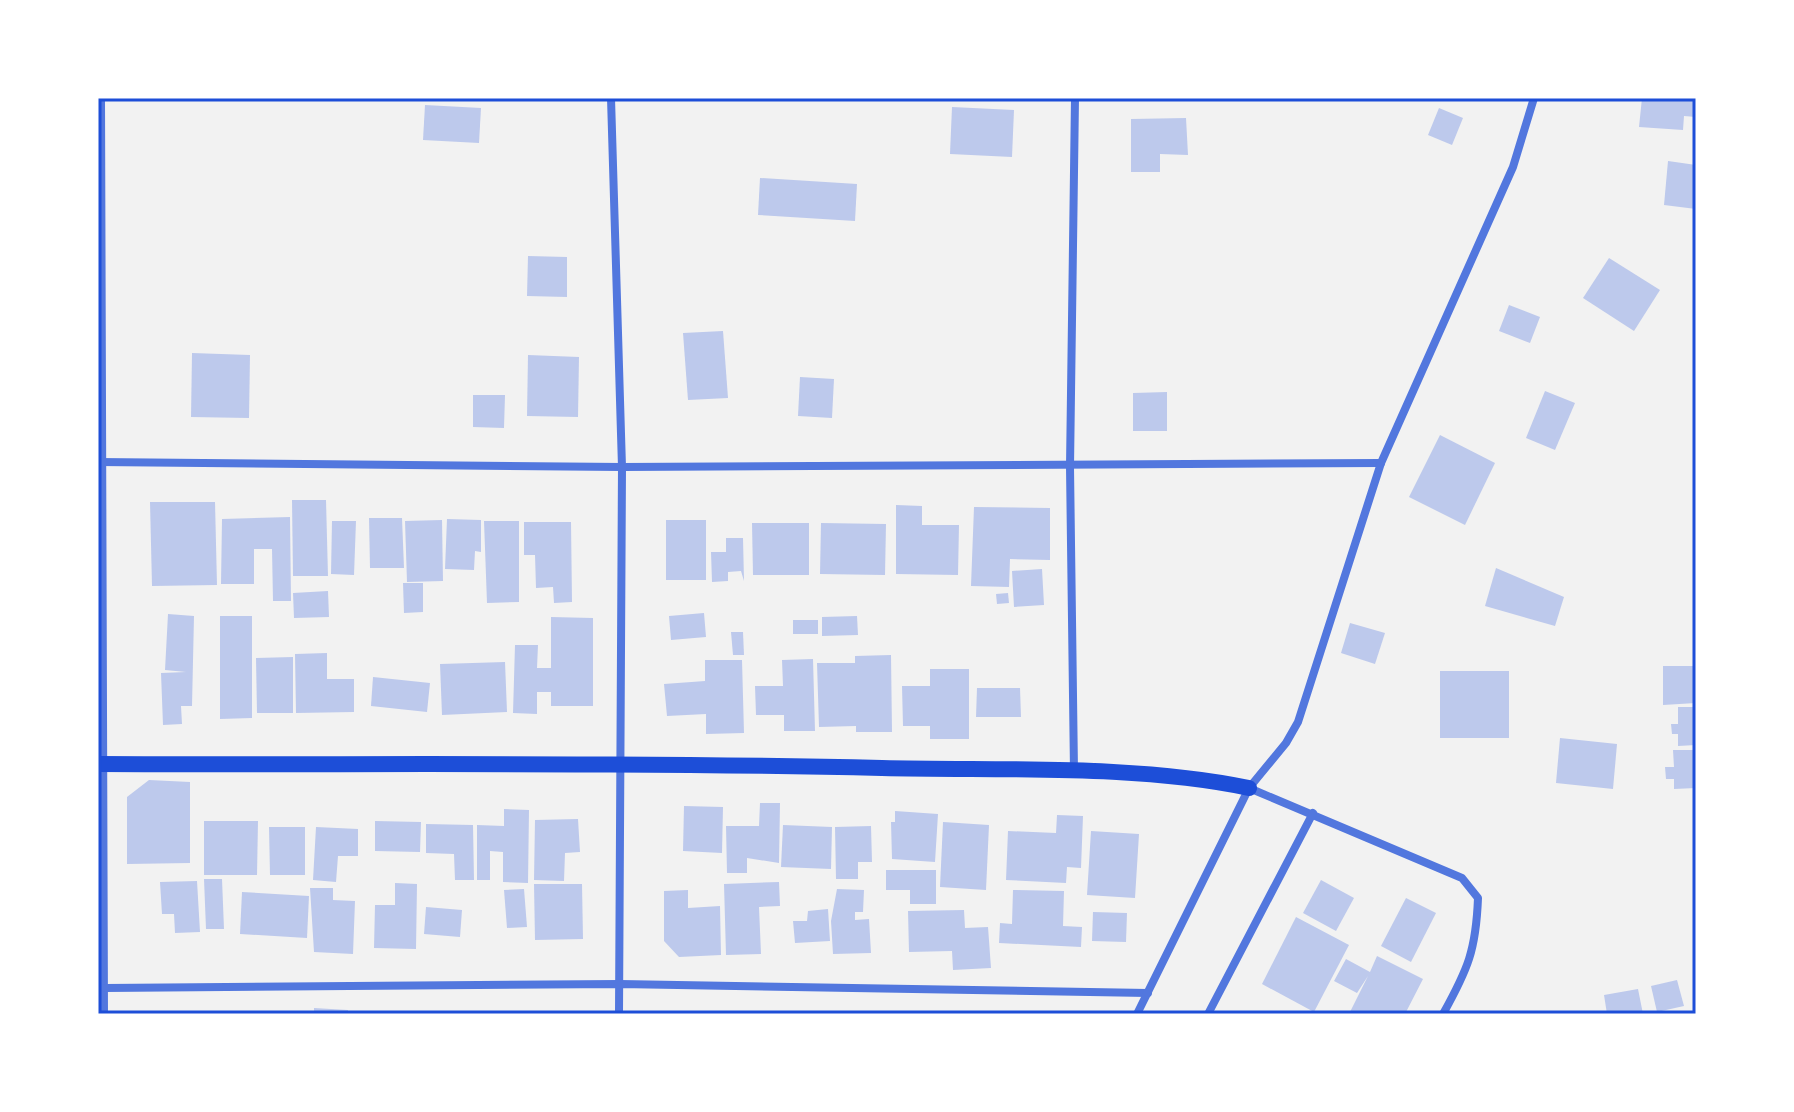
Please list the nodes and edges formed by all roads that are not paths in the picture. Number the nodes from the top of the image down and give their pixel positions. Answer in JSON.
{"nodes":[{"id":1,"x":101,"y":98,"type":"edge"},
{"id":2,"x":611,"y":98,"type":"edge"},
{"id":3,"x":1075,"y":98,"type":"edge"},
{"id":4,"x":1534,"y":98,"type":"edge"},
{"id":5,"x":100,"y":221,"type":"edge"},
{"id":6,"x":99,"y":462,"type":"edge"},
{"id":7,"x":1381,"y":463,"type":"junction"},
{"id":8,"x":622,"y":467,"type":"junction"},
{"id":9,"x":1070,"y":467,"type":"junction"},
{"id":10,"x":620,"y":762,"type":"junction"},
{"id":11,"x":100,"y":764,"type":"edge"},
{"id":12,"x":1074,"y":773,"type":"junction"},
{"id":13,"x":1249,"y":788,"type":"junction"},
{"id":14,"x":1313,"y":813,"type":"junction"},
{"id":15,"x":620,"y":984,"type":"junction"},
{"id":16,"x":105,"y":988,"type":"junction"},
{"id":17,"x":1148,"y":993,"type":"junction"},
{"id":18,"x":104,"y":1014,"type":"edge"},
{"id":19,"x":619,"y":1014,"type":"edge"},
{"id":20,"x":1137,"y":1014,"type":"edge"},
{"id":21,"x":1208,"y":1014,"type":"edge"},
{"id":22,"x":1443,"y":1014,"type":"edge"}],
"edges":[{"from":1,"to":5,"type":"street"},
{"from":2,"to":8,"type":"street"},
{"from":3,"to":9,"type":"street"},
{"from":4,"to":7,"type":"street"},
{"from":5,"to":6,"type":"street"},
{"from":6,"to":8,"type":"street"},
{"from":6,"to":11,"type":"street"},
{"from":7,"to":9,"type":"street"},
{"from":7,"to":13,"type":"street"},
{"from":8,"to":9,"type":"street"},
{"from":8,"to":10,"type":"street"},
{"from":9,"to":12,"type":"street"},
{"from":10,"to":11,"type":"main road"},
{"from":10,"to":12,"type":"main road"},
{"from":10,"to":15,"type":"street"},
{"from":11,"to":16,"type":"street"},
{"from":12,"to":13,"type":"main road"},
{"from":13,"to":14,"type":"street"},
{"from":13,"to":17,"type":"street"},
{"from":14,"to":21,"type":"street"},
{"from":14,"to":22,"type":"street"},
{"from":15,"to":16,"type":"street"},
{"from":15,"to":17,"type":"street"},
{"from":15,"to":19,"type":"street"},
{"from":16,"to":18,"type":"street"},
{"from":17,"to":20,"type":"street"}]}
